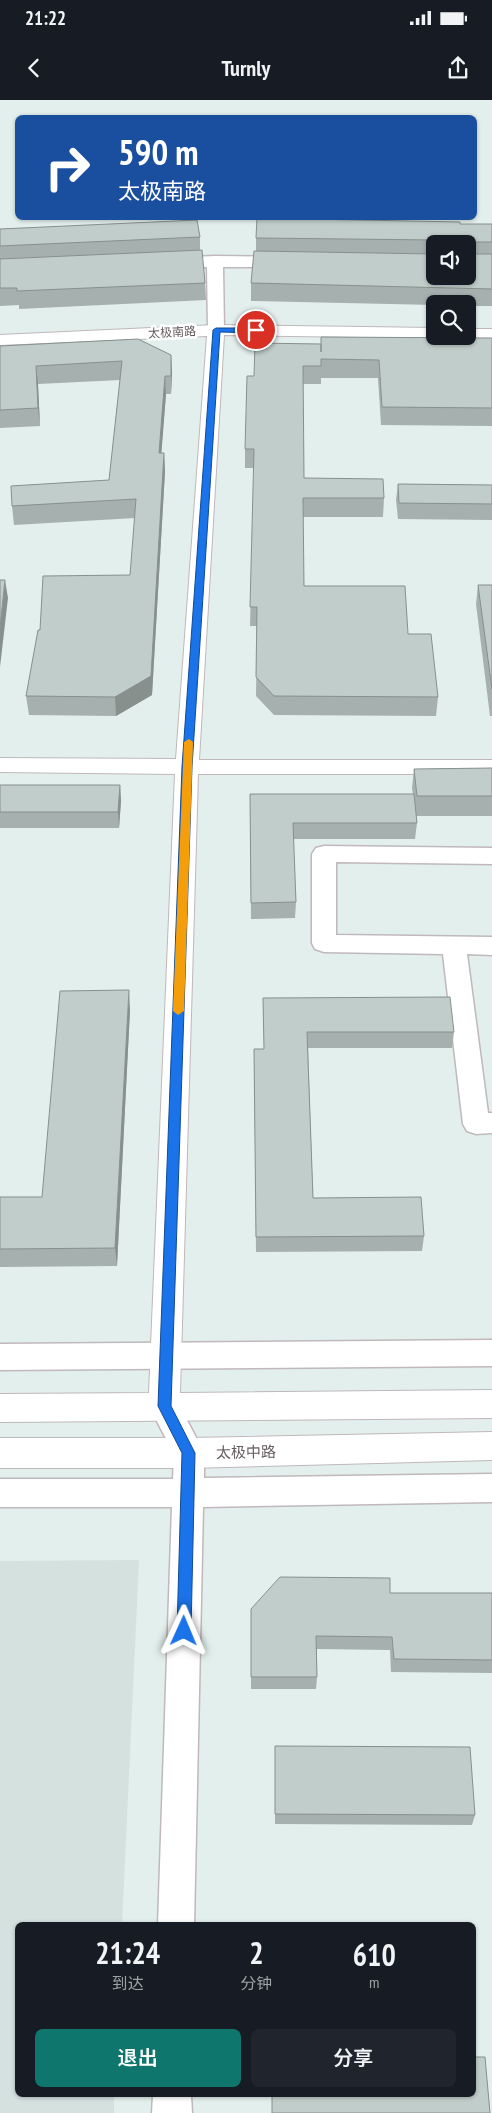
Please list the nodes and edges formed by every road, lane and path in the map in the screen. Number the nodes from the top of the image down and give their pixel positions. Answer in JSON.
{"nodes":[{"id":1,"x":215,"y":261,"type":"junction"},
{"id":2,"x":305,"y":262,"type":"edge"},
{"id":3,"x":157,"y":264,"type":"edge"},
{"id":4,"x":216,"y":330,"type":"junction"},
{"id":5,"x":426,"y":333,"type":"edge"},
{"id":6,"x":476,"y":334,"type":"edge"},
{"id":7,"x":492,"y":334,"type":"edge"},
{"id":8,"x":0,"y":340,"type":"edge"},
{"id":9,"x":0,"y":765,"type":"edge"},
{"id":10,"x":187,"y":767,"type":"junction"},
{"id":11,"x":492,"y":767,"type":"edge"},
{"id":12,"x":492,"y":856,"type":"edge"},
{"id":13,"x":454,"y":946,"type":"junction"},
{"id":14,"x":492,"y":946,"type":"edge"},
{"id":15,"x":492,"y":1124,"type":"edge"},
{"id":16,"x":492,"y":1353,"type":"edge"},
{"id":17,"x":166,"y":1356,"type":"junction"},
{"id":18,"x":0,"y":1358,"type":"edge"},
{"id":19,"x":492,"y":1404,"type":"edge"},
{"id":20,"x":164,"y":1406,"type":"junction"},
{"id":21,"x":0,"y":1408,"type":"edge"},
{"id":22,"x":492,"y":1446,"type":"edge"},
{"id":23,"x":0,"y":1453,"type":"edge"},
{"id":24,"x":189,"y":1453,"type":"junction"},
{"id":25,"x":492,"y":1488,"type":"edge"},
{"id":26,"x":0,"y":1493,"type":"edge"},
{"id":27,"x":187,"y":1493,"type":"junction"},
{"id":28,"x":176,"y":1922,"type":"edge"},
{"id":29,"x":172,"y":2097,"type":"edge"},
{"id":30,"x":172,"y":2113,"type":"edge"}],
"edges":[{"from":1,"to":2,"type":"street"},
{"from":1,"to":3,"type":"street"},
{"from":1,"to":4,"type":"street"},
{"from":4,"to":5,"type":"street","name":"太极南路"},
{"from":4,"to":8,"type":"street","name":"太极南路"},
{"from":4,"to":10,"type":"street"},
{"from":6,"to":7,"type":"street"},
{"from":9,"to":10,"type":"street"},
{"from":10,"to":11,"type":"street"},
{"from":10,"to":17,"type":"street"},
{"from":12,"to":13,"type":"street"},
{"from":13,"to":14,"type":"street"},
{"from":13,"to":15,"type":"street"},
{"from":16,"to":17,"type":"street"},
{"from":17,"to":18,"type":"street"},
{"from":17,"to":20,"type":"street"},
{"from":19,"to":20,"type":"street"},
{"from":20,"to":21,"type":"street"},
{"from":20,"to":24,"type":"street"},
{"from":22,"to":24,"type":"street","name":"太极中路"},
{"from":23,"to":24,"type":"street","name":"太极中路"},
{"from":24,"to":27,"type":"street"},
{"from":25,"to":27,"type":"street"},
{"from":26,"to":27,"type":"street"},
{"from":27,"to":28,"type":"street"},
{"from":29,"to":30,"type":"street"}]}
